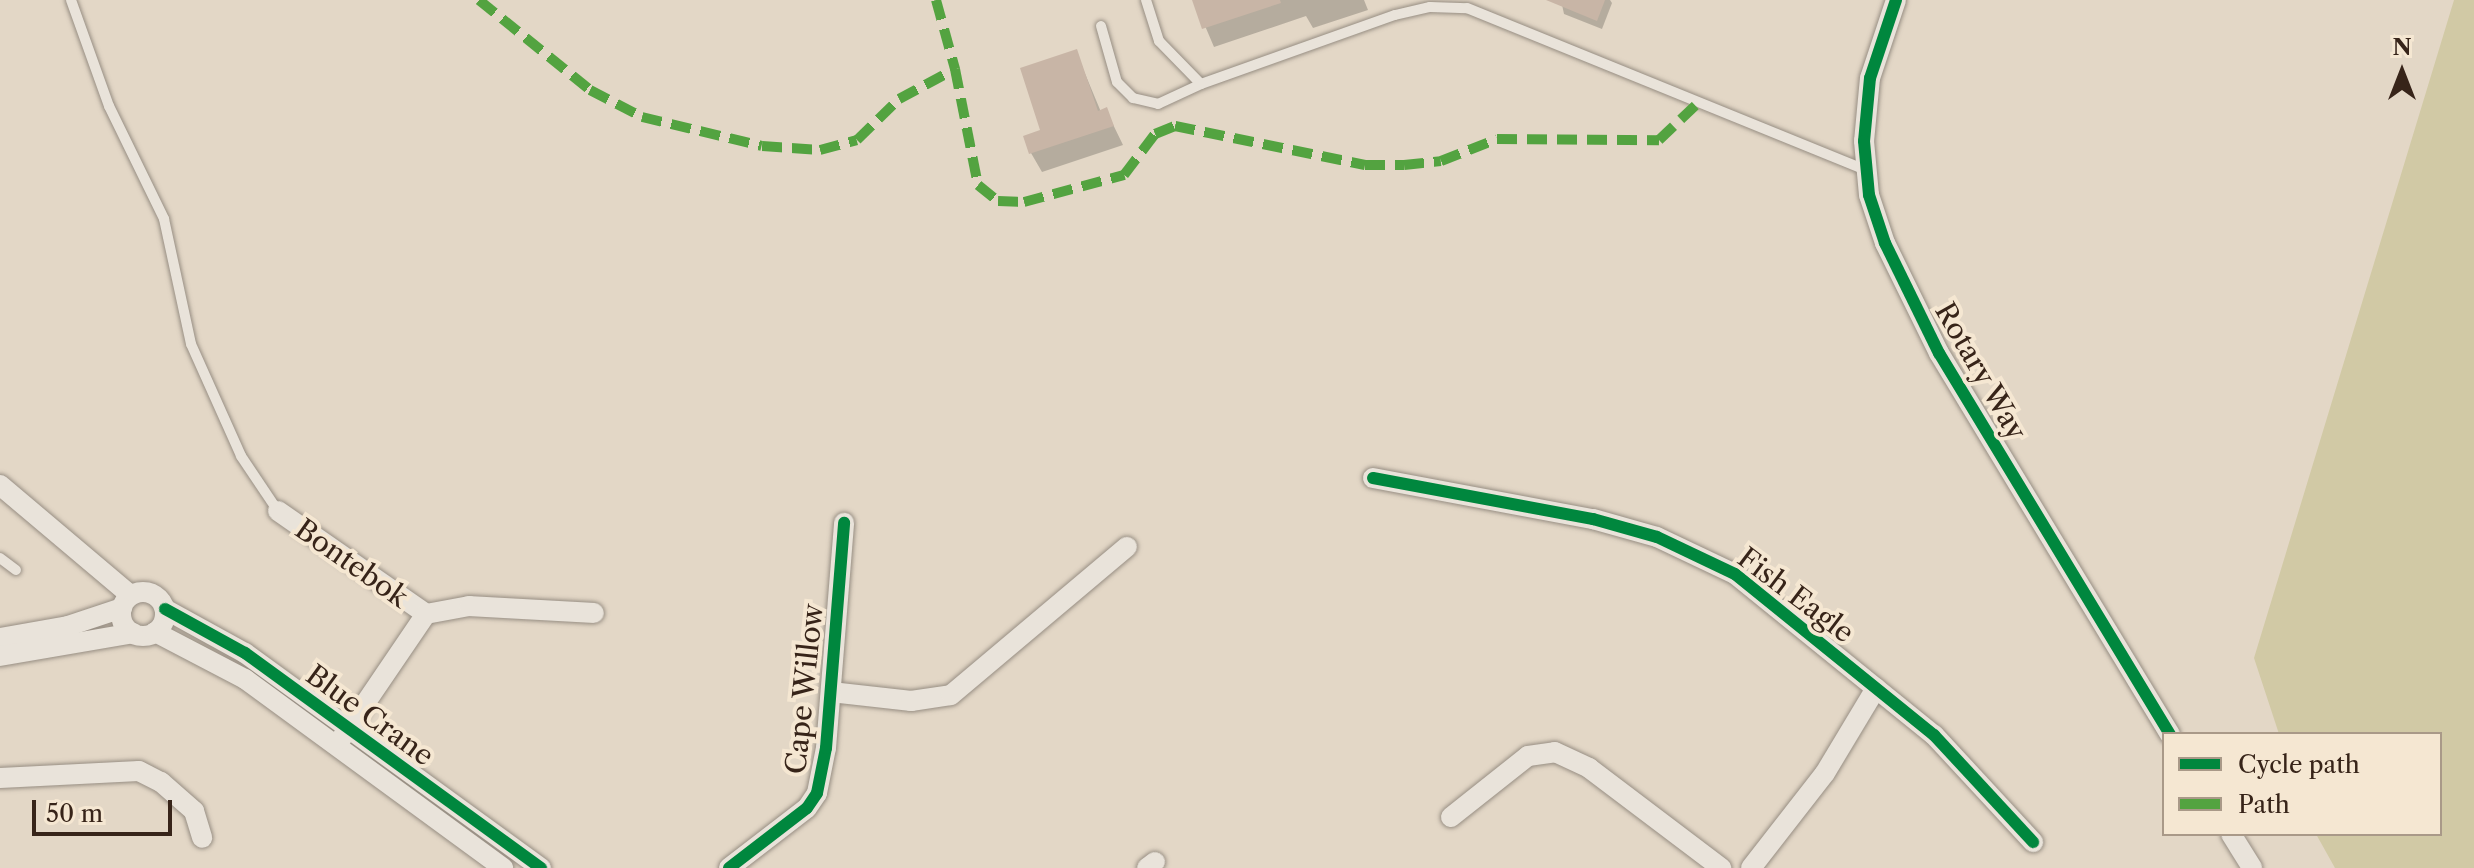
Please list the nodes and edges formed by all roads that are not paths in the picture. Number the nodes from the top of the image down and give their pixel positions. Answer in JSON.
{"nodes":[{"id":1,"x":71,"y":0,"type":"edge"},
{"id":2,"x":1146,"y":0,"type":"edge"},
{"id":3,"x":1896,"y":0,"type":"edge"},
{"id":4,"x":1101,"y":26,"type":"dead end"},
{"id":5,"x":1201,"y":84,"type":"junction"},
{"id":6,"x":1865,"y":170,"type":"junction"},
{"id":7,"x":1373,"y":478,"type":"dead end"},
{"id":8,"x":0,"y":485,"type":"edge"},
{"id":9,"x":278,"y":511,"type":"joint"},
{"id":10,"x":844,"y":523,"type":"dead end"},
{"id":11,"x":1127,"y":547,"type":"dead end"},
{"id":12,"x":0,"y":558,"type":"edge"},
{"id":13,"x":16,"y":570,"type":"dead end"},
{"id":14,"x":126,"y":601,"type":"junction"},
{"id":15,"x":165,"y":609,"type":"junction"},
{"id":16,"x":594,"y":613,"type":"dead end"},
{"id":17,"x":426,"y":614,"type":"junction"},
{"id":18,"x":155,"y":632,"type":"junction"},
{"id":19,"x":133,"y":633,"type":"junction"},
{"id":20,"x":0,"y":638,"type":"edge"},
{"id":21,"x":0,"y":656,"type":"edge"},
{"id":22,"x":1876,"y":688,"type":"junction"},
{"id":23,"x":831,"y":692,"type":"junction"},
{"id":24,"x":349,"y":728,"type":"junction"},
{"id":25,"x":2169,"y":732,"type":"edge"},
{"id":26,"x":336,"y":746,"type":"junction"},
{"id":27,"x":0,"y":778,"type":"edge"},
{"id":28,"x":1451,"y":817,"type":"dead end"},
{"id":29,"x":2232,"y":836,"type":"edge"},
{"id":30,"x":202,"y":838,"type":"dead end"},
{"id":31,"x":2033,"y":842,"type":"dead end"},
{"id":32,"x":503,"y":868,"type":"edge"},
{"id":33,"x":541,"y":868,"type":"edge"},
{"id":34,"x":729,"y":868,"type":"edge"},
{"id":35,"x":1721,"y":868,"type":"edge"},
{"id":36,"x":1751,"y":868,"type":"edge"},
{"id":37,"x":2252,"y":868,"type":"edge"}],
"edges":[{"from":1,"to":9,"type":"lane"},
{"from":2,"to":5,"type":"lane"},
{"from":3,"to":6,"type":"street","name":"Rotary Way"},
{"from":4,"to":5,"type":"lane"},
{"from":5,"to":6,"type":"lane"},
{"from":6,"to":25,"type":"street","name":"Rotary Way"},
{"from":7,"to":22,"type":"street","name":"Fish Eagle"},
{"from":8,"to":14,"type":"street","name":"Blue Crane"},
{"from":9,"to":17,"type":"street","name":"Bontebok"},
{"from":10,"to":23,"type":"street","name":"Cape Willow"},
{"from":11,"to":23,"type":"street"},
{"from":12,"to":13,"type":"lane"},
{"from":14,"to":15,"type":"street","name":"Blue Crane"},
{"from":14,"to":19,"type":"street","name":"Blue Crane"},
{"from":14,"to":20,"type":"street"},
{"from":15,"to":18,"type":"street"},
{"from":15,"to":24,"type":"street","name":"Blue Crane"},
{"from":16,"to":17,"type":"street","name":"Bontebok"},
{"from":17,"to":24,"type":"street","name":"Bontebok"},
{"from":18,"to":19,"type":"street"},
{"from":18,"to":26,"type":"street","name":"Blue Crane"},
{"from":19,"to":21,"type":"street"},
{"from":22,"to":31,"type":"street","name":"Fish Eagle"},
{"from":22,"to":36,"type":"street"},
{"from":23,"to":34,"type":"street","name":"Cape Willow"},
{"from":24,"to":26,"type":"street","name":"Bontebok"},
{"from":24,"to":33,"type":"street","name":"Blue Crane"},
{"from":26,"to":32,"type":"street","name":"Blue Crane"},
{"from":27,"to":30,"type":"street"},
{"from":28,"to":35,"type":"street"},
{"from":29,"to":37,"type":"street"}]}
